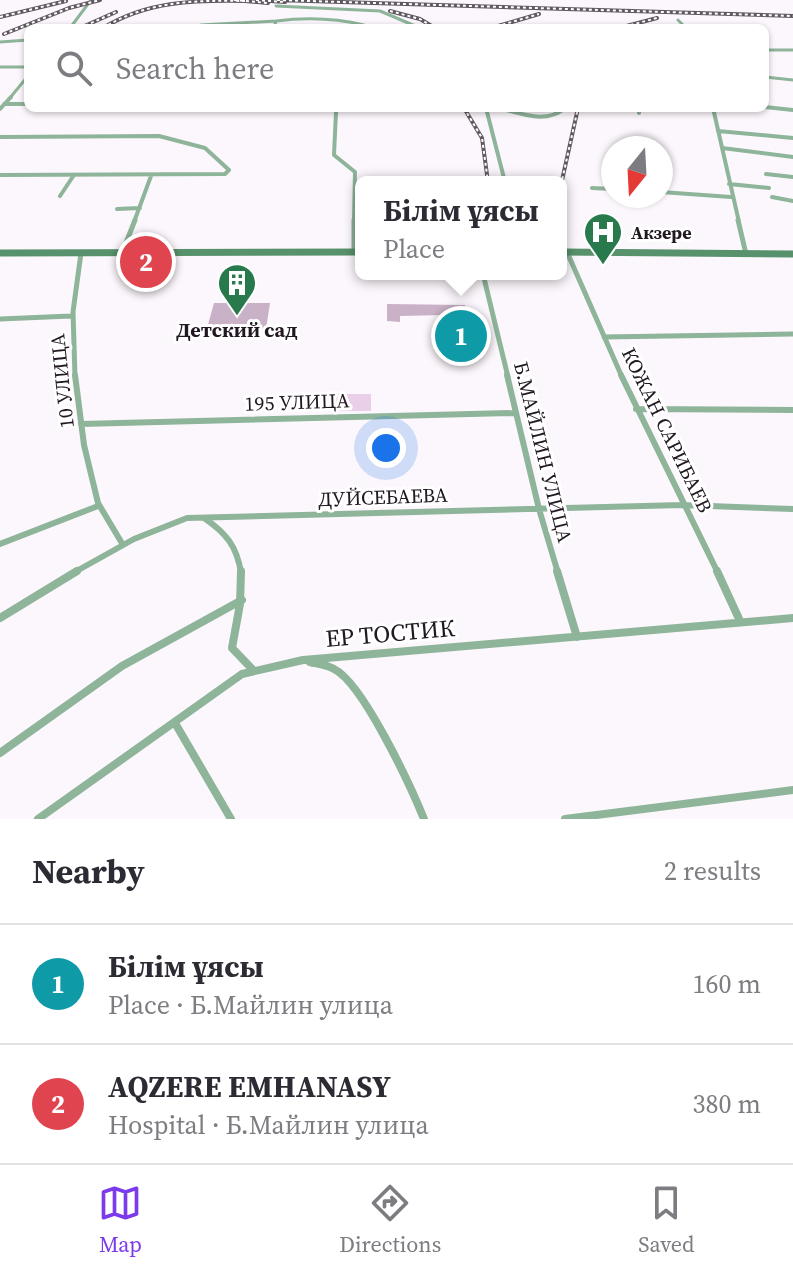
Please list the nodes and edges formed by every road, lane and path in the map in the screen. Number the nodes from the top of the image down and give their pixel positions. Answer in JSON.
{"nodes":[{"id":1,"x":91,"y":0,"type":"edge"},
{"id":2,"x":276,"y":6,"type":"dead end"},
{"id":3,"x":678,"y":20,"type":"dead end"},
{"id":4,"x":276,"y":21,"type":"junction"},
{"id":5,"x":225,"y":23,"type":"joint"},
{"id":6,"x":73,"y":24,"type":"edge"},
{"id":7,"x":213,"y":24,"type":"edge"},
{"id":8,"x":275,"y":24,"type":"edge"},
{"id":9,"x":361,"y":24,"type":"edge"},
{"id":10,"x":411,"y":24,"type":"edge"},
{"id":11,"x":682,"y":24,"type":"edge"},
{"id":12,"x":24,"y":40,"type":"edge"},
{"id":13,"x":0,"y":42,"type":"edge"},
{"id":14,"x":769,"y":50,"type":"edge"},
{"id":15,"x":793,"y":50,"type":"edge"},
{"id":16,"x":0,"y":67,"type":"edge"},
{"id":17,"x":24,"y":67,"type":"edge"},
{"id":18,"x":769,"y":77,"type":"edge"},
{"id":19,"x":793,"y":80,"type":"edge"},
{"id":20,"x":24,"y":81,"type":"edge"},
{"id":21,"x":24,"y":104,"type":"edge"},
{"id":22,"x":2,"y":106,"type":"edge"},
{"id":23,"x":769,"y":107,"type":"edge"},
{"id":24,"x":793,"y":110,"type":"edge"},
{"id":25,"x":336,"y":112,"type":"dead end"},
{"id":26,"x":487,"y":112,"type":"edge"},
{"id":27,"x":515,"y":112,"type":"edge"},
{"id":28,"x":561,"y":112,"type":"edge"},
{"id":29,"x":714,"y":112,"type":"edge"},
{"id":30,"x":718,"y":131,"type":"junction"},
{"id":31,"x":0,"y":137,"type":"edge"},
{"id":32,"x":793,"y":138,"type":"edge"},
{"id":33,"x":722,"y":148,"type":"junction"},
{"id":34,"x":793,"y":157,"type":"edge"},
{"id":35,"x":766,"y":174,"type":"dead end"},
{"id":36,"x":0,"y":175,"type":"edge"},
{"id":37,"x":74,"y":175,"type":"junction"},
{"id":38,"x":151,"y":176,"type":"junction"},
{"id":39,"x":355,"y":176,"type":"edge"},
{"id":40,"x":503,"y":176,"type":"edge"},
{"id":41,"x":793,"y":177,"type":"edge"},
{"id":42,"x":729,"y":184,"type":"junction"},
{"id":43,"x":592,"y":188,"type":"dead end"},
{"id":44,"x":601,"y":188,"type":"edge"},
{"id":45,"x":769,"y":188,"type":"dead end"},
{"id":46,"x":673,"y":193,"type":"edge"},
{"id":47,"x":60,"y":196,"type":"dead end"},
{"id":48,"x":731,"y":197,"type":"junction"},
{"id":49,"x":772,"y":197,"type":"dead end"},
{"id":50,"x":793,"y":201,"type":"edge"},
{"id":51,"x":140,"y":208,"type":"junction"},
{"id":52,"x":117,"y":209,"type":"dead end"},
{"id":53,"x":355,"y":252,"type":"edge"},
{"id":54,"x":567,"y":252,"type":"edge"},
{"id":55,"x":0,"y":253,"type":"edge"},
{"id":56,"x":81,"y":253,"type":"junction"},
{"id":57,"x":122,"y":253,"type":"junction"},
{"id":58,"x":746,"y":254,"type":"junction"},
{"id":59,"x":793,"y":254,"type":"edge"},
{"id":60,"x":567,"y":258,"type":"edge"},
{"id":61,"x":484,"y":280,"type":"edge"},
{"id":62,"x":71,"y":316,"type":"junction"},
{"id":63,"x":0,"y":319,"type":"edge"},
{"id":64,"x":793,"y":334,"type":"edge"},
{"id":65,"x":604,"y":337,"type":"junction"},
{"id":66,"x":636,"y":409,"type":"junction"},
{"id":67,"x":793,"y":410,"type":"edge"},
{"id":68,"x":514,"y":413,"type":"junction"},
{"id":69,"x":81,"y":424,"type":"junction"},
{"id":70,"x":682,"y":505,"type":"junction"},
{"id":71,"x":98,"y":506,"type":"junction"},
{"id":72,"x":539,"y":509,"type":"junction"},
{"id":73,"x":793,"y":509,"type":"edge"},
{"id":74,"x":204,"y":518,"type":"junction"},
{"id":75,"x":0,"y":544,"type":"edge"},
{"id":76,"x":123,"y":545,"type":"junction"},
{"id":77,"x":242,"y":600,"type":"junction"},
{"id":78,"x":0,"y":618,"type":"edge"},
{"id":79,"x":793,"y":618,"type":"edge"},
{"id":80,"x":740,"y":621,"type":"junction"},
{"id":81,"x":577,"y":637,"type":"junction"},
{"id":82,"x":303,"y":660,"type":"junction"},
{"id":83,"x":254,"y":671,"type":"junction"},
{"id":84,"x":175,"y":723,"type":"junction"},
{"id":85,"x":0,"y":753,"type":"edge"},
{"id":86,"x":793,"y":790,"type":"edge"},
{"id":87,"x":38,"y":819,"type":"edge"},
{"id":88,"x":231,"y":819,"type":"edge"},
{"id":89,"x":424,"y":819,"type":"edge"},
{"id":90,"x":565,"y":819,"type":"edge"}],
"edges":[{"from":1,"to":6,"type":"street"},
{"from":2,"to":10,"type":"street"},
{"from":3,"to":11,"type":"street"},
{"from":4,"to":5,"type":"street"},
{"from":4,"to":8,"type":"street"},
{"from":4,"to":9,"type":"street"},
{"from":5,"to":7,"type":"street"},
{"from":12,"to":13,"type":"street"},
{"from":14,"to":15,"type":"street"},
{"from":16,"to":17,"type":"street"},
{"from":18,"to":19,"type":"street"},
{"from":20,"to":22,"type":"street"},
{"from":21,"to":22,"type":"street"},
{"from":23,"to":24,"type":"street"},
{"from":25,"to":39,"type":"street"},
{"from":26,"to":40,"type":"street"},
{"from":27,"to":28,"type":"street"},
{"from":29,"to":30,"type":"street"},
{"from":30,"to":32,"type":"street"},
{"from":30,"to":33,"type":"street"},
{"from":31,"to":38,"type":"street"},
{"from":33,"to":34,"type":"street"},
{"from":33,"to":42,"type":"street"},
{"from":35,"to":41,"type":"street"},
{"from":36,"to":37,"type":"street"},
{"from":37,"to":38,"type":"street"},
{"from":37,"to":47,"type":"street"},
{"from":38,"to":51,"type":"street"},
{"from":42,"to":45,"type":"street"},
{"from":42,"to":48,"type":"street"},
{"from":43,"to":44,"type":"street"},
{"from":46,"to":48,"type":"street"},
{"from":48,"to":58,"type":"street"},
{"from":49,"to":50,"type":"street"},
{"from":51,"to":52,"type":"street"},
{"from":51,"to":57,"type":"street"},
{"from":53,"to":57,"type":"street"},
{"from":54,"to":58,"type":"street"},
{"from":55,"to":56,"type":"street"},
{"from":56,"to":57,"type":"street"},
{"from":56,"to":62,"type":"street","name":"10 УЛИЦА"},
{"from":58,"to":59,"type":"street"},
{"from":60,"to":65,"type":"street","name":"КОЖАН САРИБАЕВ"},
{"from":61,"to":68,"type":"street","name":"Б.МАЙЛИН УЛИЦА"},
{"from":62,"to":63,"type":"street"},
{"from":62,"to":69,"type":"street","name":"10 УЛИЦА"},
{"from":64,"to":65,"type":"street"},
{"from":65,"to":66,"type":"street","name":"КОЖАН САРИБАЕВ"},
{"from":66,"to":67,"type":"street"},
{"from":66,"to":70,"type":"street","name":"КОЖАН САРИБАЕВ"},
{"from":68,"to":69,"type":"street","name":"195 УЛИЦА"},
{"from":68,"to":72,"type":"street","name":"Б.МАЙЛИН УЛИЦА"},
{"from":69,"to":71,"type":"street","name":"10 УЛИЦА"},
{"from":70,"to":72,"type":"street","name":"ДУЙСЕБАЕВА"},
{"from":70,"to":73,"type":"street","name":"ДУЙСЕБАЕВА"},
{"from":70,"to":80,"type":"street","name":"КОЖАН САРИБАЕВ"},
{"from":71,"to":75,"type":"street"},
{"from":71,"to":76,"type":"street","name":"10 УЛИЦА"},
{"from":72,"to":74,"type":"street","name":"ДУЙСЕБАЕВА"},
{"from":72,"to":81,"type":"street","name":"Б.МАЙЛИН УЛИЦА"},
{"from":74,"to":76,"type":"street","name":"ДУЙСЕБАЕВА"},
{"from":74,"to":77,"type":"street"},
{"from":76,"to":78,"type":"street","name":"ДУЙСЕБАЕВА"},
{"from":77,"to":83,"type":"street"},
{"from":77,"to":85,"type":"street"},
{"from":79,"to":80,"type":"street","name":"ЕР ТОСТИК"},
{"from":80,"to":81,"type":"street","name":"ЕР ТОСТИК"},
{"from":81,"to":82,"type":"street","name":"ЕР ТОСТИК"},
{"from":82,"to":83,"type":"street","name":"ЕР ТОСТИК"},
{"from":82,"to":89,"type":"street"},
{"from":83,"to":84,"type":"street","name":"ЕР ТОСТИК"},
{"from":84,"to":87,"type":"street","name":"ЕР ТОСТИК"},
{"from":84,"to":88,"type":"street"},
{"from":86,"to":90,"type":"street"}]}
